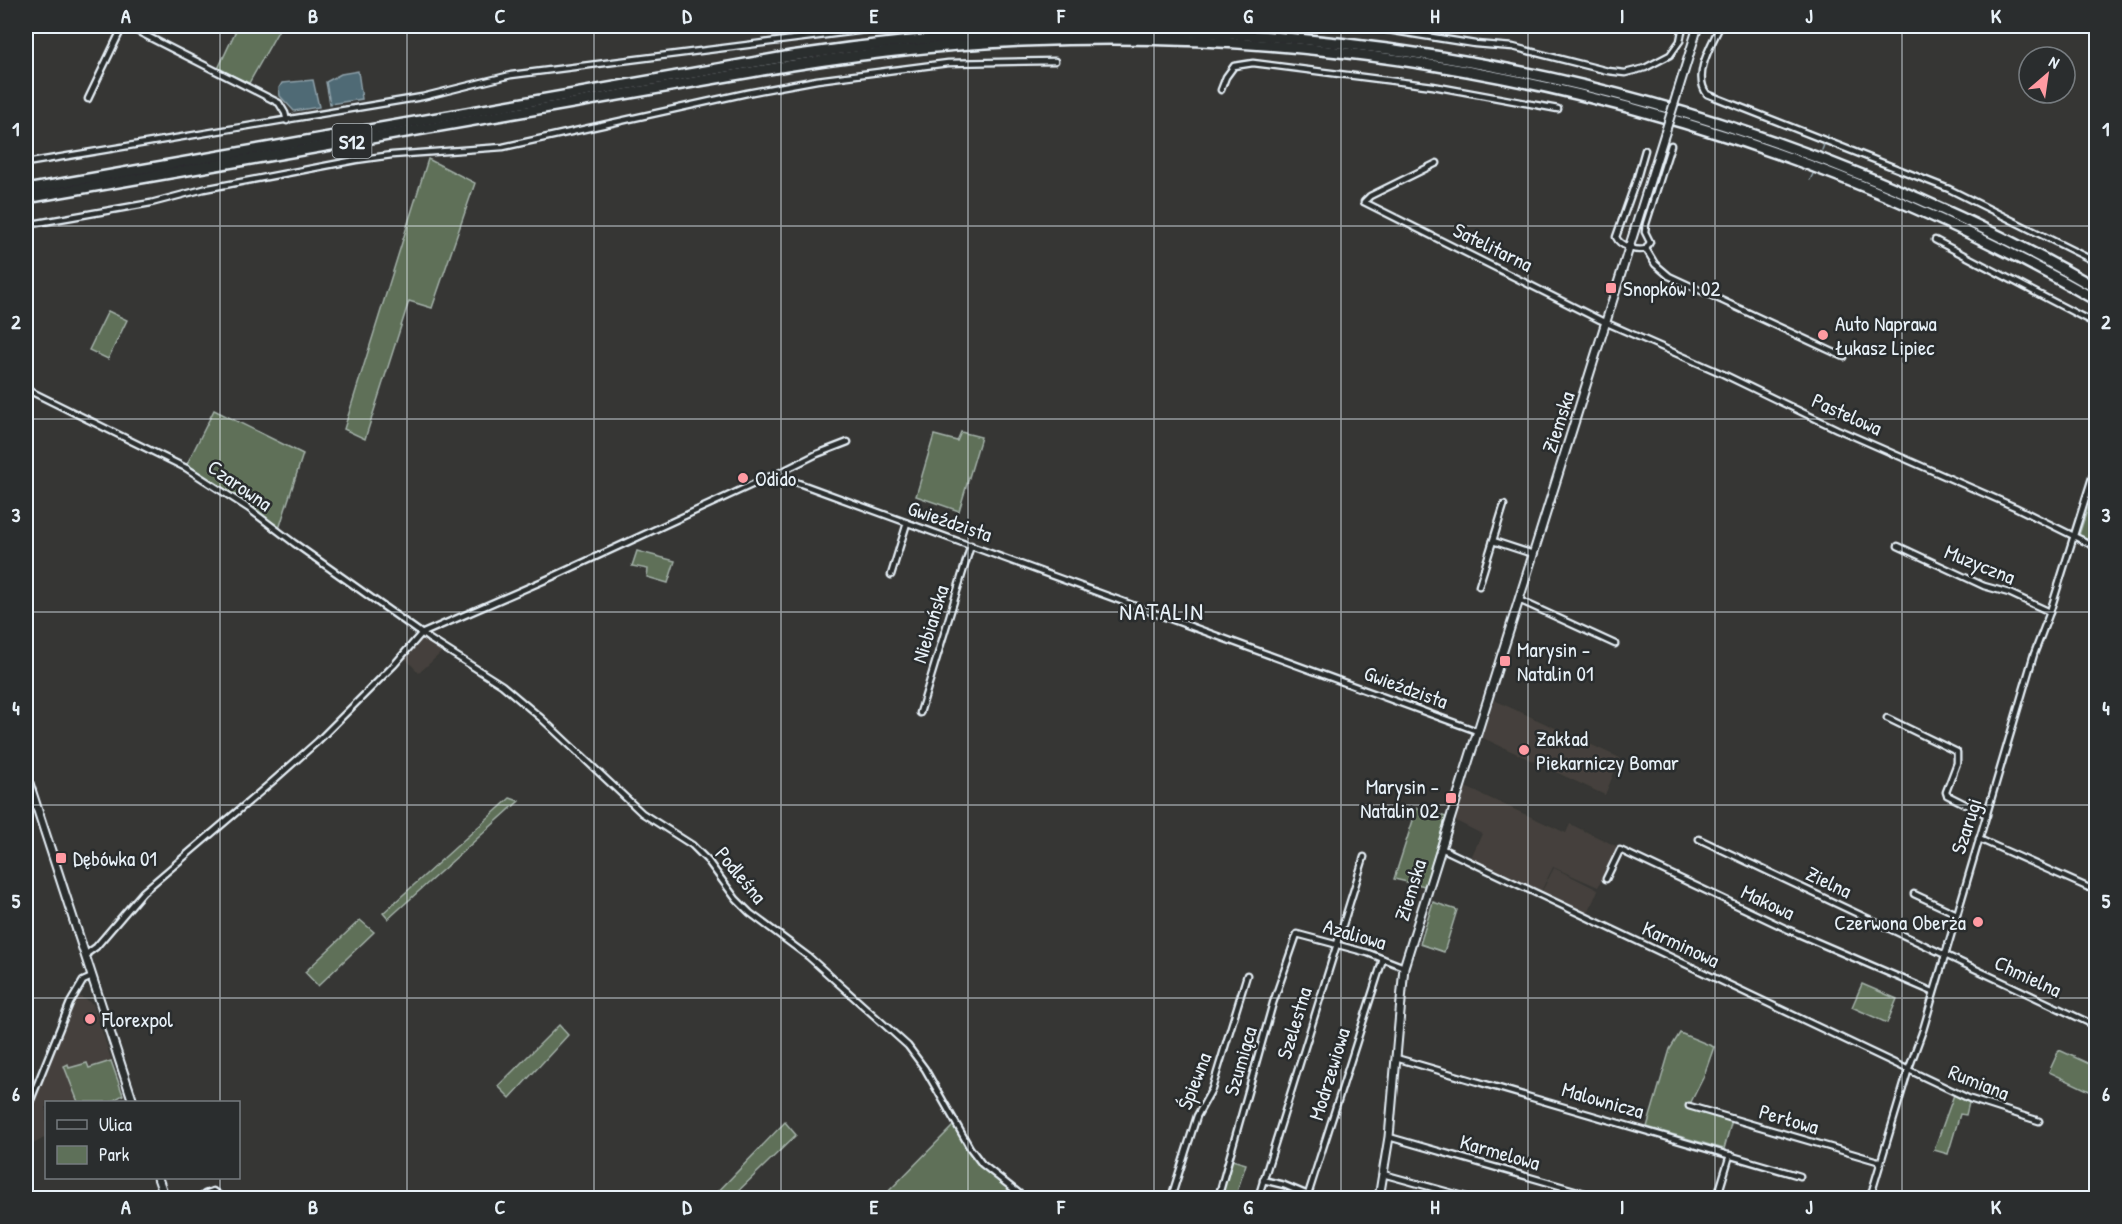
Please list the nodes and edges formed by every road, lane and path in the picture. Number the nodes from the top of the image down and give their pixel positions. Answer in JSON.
{"nodes":[{"id":1,"x":125,"y":26,"type":"edge"},
{"id":2,"x":897,"y":26,"type":"edge"},
{"id":3,"x":1363,"y":26,"type":"edge"},
{"id":4,"x":1683,"y":26,"type":"edge"},
{"id":5,"x":1698,"y":26,"type":"edge"},
{"id":6,"x":1720,"y":26,"type":"edge"},
{"id":7,"x":1055,"y":61,"type":"dead end"},
{"id":8,"x":1221,"y":90,"type":"dead end"},
{"id":9,"x":88,"y":99,"type":"dead end"},
{"id":10,"x":568,"y":99,"type":"junction"},
{"id":11,"x":1558,"y":110,"type":"dead end"},
{"id":12,"x":466,"y":117,"type":"junction"},
{"id":13,"x":286,"y":121,"type":"junction"},
{"id":14,"x":1671,"y":145,"type":"dead end"},
{"id":15,"x":1645,"y":150,"type":"dead end"},
{"id":16,"x":1437,"y":163,"type":"dead end"},
{"id":17,"x":26,"y":164,"type":"edge"},
{"id":18,"x":26,"y":190,"type":"edge"},
{"id":19,"x":26,"y":198,"type":"edge"},
{"id":20,"x":26,"y":225,"type":"edge"},
{"id":21,"x":1935,"y":240,"type":"dead end"},
{"id":22,"x":1630,"y":247,"type":"junction"},
{"id":23,"x":1646,"y":249,"type":"junction"},
{"id":24,"x":2097,"y":262,"type":"edge"},
{"id":25,"x":2097,"y":288,"type":"edge"},
{"id":26,"x":2097,"y":300,"type":"edge"},
{"id":27,"x":1607,"y":322,"type":"junction"},
{"id":28,"x":2097,"y":324,"type":"edge"},
{"id":29,"x":1844,"y":357,"type":"dead end"},
{"id":30,"x":26,"y":389,"type":"edge"},
{"id":31,"x":848,"y":442,"type":"dead end"},
{"id":32,"x":2097,"y":465,"type":"edge"},
{"id":33,"x":775,"y":475,"type":"junction"},
{"id":34,"x":1504,"y":506,"type":"dead end"},
{"id":35,"x":907,"y":523,"type":"junction"},
{"id":36,"x":2074,"y":536,"type":"junction"},
{"id":37,"x":1493,"y":541,"type":"junction"},
{"id":38,"x":970,"y":545,"type":"junction"},
{"id":39,"x":1898,"y":546,"type":"dead end"},
{"id":40,"x":2097,"y":547,"type":"edge"},
{"id":41,"x":1533,"y":554,"type":"junction"},
{"id":42,"x":891,"y":575,"type":"dead end"},
{"id":43,"x":1479,"y":586,"type":"dead end"},
{"id":44,"x":1519,"y":600,"type":"junction"},
{"id":45,"x":2050,"y":612,"type":"junction"},
{"id":46,"x":422,"y":634,"type":"junction"},
{"id":47,"x":1615,"y":644,"type":"dead end"},
{"id":48,"x":920,"y":713,"type":"dead end"},
{"id":49,"x":1887,"y":718,"type":"dead end"},
{"id":50,"x":1477,"y":731,"type":"junction"},
{"id":51,"x":26,"y":774,"type":"edge"},
{"id":52,"x":1987,"y":815,"type":"junction"},
{"id":53,"x":1699,"y":839,"type":"dead end"},
{"id":54,"x":1979,"y":839,"type":"junction"},
{"id":55,"x":1441,"y":848,"type":"junction"},
{"id":56,"x":1364,"y":857,"type":"dead end"},
{"id":57,"x":1606,"y":879,"type":"dead end"},
{"id":58,"x":2097,"y":891,"type":"edge"},
{"id":59,"x":1914,"y":894,"type":"dead end"},
{"id":60,"x":1957,"y":914,"type":"junction"},
{"id":61,"x":1297,"y":934,"type":"joint"},
{"id":62,"x":1336,"y":946,"type":"junction"},
{"id":63,"x":85,"y":955,"type":"junction"},
{"id":64,"x":1945,"y":955,"type":"junction"},
{"id":65,"x":1383,"y":959,"type":"junction"},
{"id":66,"x":1404,"y":967,"type":"junction"},
{"id":67,"x":1247,"y":975,"type":"dead end"},
{"id":68,"x":92,"y":977,"type":"junction"},
{"id":69,"x":1934,"y":992,"type":"junction"},
{"id":70,"x":2097,"y":1026,"type":"edge"},
{"id":71,"x":1396,"y":1058,"type":"junction"},
{"id":72,"x":1909,"y":1068,"type":"junction"},
{"id":73,"x":133,"y":1101,"type":"edge"},
{"id":74,"x":1689,"y":1106,"type":"dead end"},
{"id":75,"x":26,"y":1112,"type":"edge"},
{"id":76,"x":2039,"y":1121,"type":"dead end"},
{"id":77,"x":1389,"y":1137,"type":"junction"},
{"id":78,"x":1730,"y":1155,"type":"junction"},
{"id":79,"x":1881,"y":1162,"type":"junction"},
{"id":80,"x":1383,"y":1174,"type":"junction"},
{"id":81,"x":1800,"y":1176,"type":"dead end"},
{"id":82,"x":158,"y":1179,"type":"edge"},
{"id":83,"x":1263,"y":1180,"type":"junction"},
{"id":84,"x":1307,"y":1197,"type":"edge"},
{"id":85,"x":165,"y":1198,"type":"edge"},
{"id":86,"x":200,"y":1198,"type":"edge"},
{"id":87,"x":223,"y":1198,"type":"edge"},
{"id":88,"x":1025,"y":1198,"type":"edge"},
{"id":89,"x":1171,"y":1198,"type":"edge"},
{"id":90,"x":1218,"y":1198,"type":"edge"},
{"id":91,"x":1258,"y":1198,"type":"edge"},
{"id":92,"x":1379,"y":1198,"type":"edge"},
{"id":93,"x":1470,"y":1198,"type":"edge"},
{"id":94,"x":1602,"y":1198,"type":"edge"},
{"id":95,"x":1717,"y":1198,"type":"edge"},
{"id":96,"x":1870,"y":1198,"type":"edge"}],
"edges":[{"from":1,"to":9,"type":"street"},
{"from":1,"to":13,"type":"street"},
{"from":2,"to":13,"type":"street"},
{"from":3,"to":4,"type":"street"},
{"from":5,"to":22,"type":"street","name":"Ziemska","bridge":true},
{"from":6,"to":24,"type":"street"},
{"from":7,"to":20,"type":"street"},
{"from":8,"to":11,"type":"street"},
{"from":10,"to":12,"type":"highway","number":"S12"},
{"from":10,"to":25,"type":"highway","number":"S12"},
{"from":10,"to":26,"type":"highway","number":"S12"},
{"from":12,"to":18,"type":"highway","number":"S12"},
{"from":12,"to":19,"type":"highway","number":"S12"},
{"from":13,"to":17,"type":"street"},
{"from":14,"to":23,"type":"street"},
{"from":15,"to":22,"type":"street"},
{"from":16,"to":27,"type":"street","name":"Satelitarna"},
{"from":21,"to":28,"type":"street"},
{"from":22,"to":23,"type":"street"},
{"from":22,"to":27,"type":"street","name":"Ziemska"},
{"from":23,"to":29,"type":"street"},
{"from":27,"to":36,"type":"street","name":"Pastelowa"},
{"from":27,"to":41,"type":"street","name":"Ziemska"},
{"from":30,"to":46,"type":"street","name":"Czarowna"},
{"from":31,"to":33,"type":"street"},
{"from":32,"to":36,"type":"street","name":"Szarugi"},
{"from":33,"to":35,"type":"street","name":"Gwieździsta"},
{"from":33,"to":46,"type":"street"},
{"from":34,"to":37,"type":"street"},
{"from":35,"to":38,"type":"street","name":"Gwieździsta"},
{"from":35,"to":42,"type":"street"},
{"from":36,"to":40,"type":"street","name":"Pastelowa"},
{"from":36,"to":45,"type":"street","name":"Szarugi"},
{"from":37,"to":41,"type":"street"},
{"from":37,"to":43,"type":"street"},
{"from":38,"to":48,"type":"street","name":"Niebiańska"},
{"from":38,"to":50,"type":"street","name":"Gwieździsta"},
{"from":39,"to":45,"type":"street","name":"Muzyczna"},
{"from":41,"to":44,"type":"street","name":"Ziemska"},
{"from":44,"to":47,"type":"street"},
{"from":44,"to":50,"type":"street","name":"Ziemska"},
{"from":45,"to":52,"type":"street","name":"Szarugi"},
{"from":46,"to":63,"type":"street"},
{"from":46,"to":88,"type":"street","name":"Podleśna"},
{"from":49,"to":52,"type":"street"},
{"from":50,"to":55,"type":"street","name":"Ziemska"},
{"from":51,"to":63,"type":"street"},
{"from":52,"to":54,"type":"street","name":"Szarugi"},
{"from":53,"to":64,"type":"street","name":"Zielna"},
{"from":54,"to":58,"type":"street"},
{"from":54,"to":60,"type":"street","name":"Szarugi"},
{"from":55,"to":66,"type":"street","name":"Ziemska"},
{"from":55,"to":72,"type":"street","name":"Karminowa"},
{"from":56,"to":62,"type":"street","name":"Szelestna"},
{"from":57,"to":69,"type":"street","name":"Makowa"},
{"from":59,"to":60,"type":"street"},
{"from":60,"to":64,"type":"street","name":"Szarugi"},
{"from":61,"to":62,"type":"street","name":"Azaliowa"},
{"from":61,"to":90,"type":"street","name":"Szumiąca"},
{"from":62,"to":65,"type":"street","name":"Azaliowa"},
{"from":62,"to":83,"type":"street","name":"Szelestna"},
{"from":63,"to":68,"type":"street"},
{"from":64,"to":69,"type":"street","name":"Szarugi"},
{"from":64,"to":70,"type":"street","name":"Chmielna"},
{"from":65,"to":66,"type":"street","name":"Azaliowa"},
{"from":65,"to":84,"type":"street","name":"Modrzewiowa"},
{"from":66,"to":71,"type":"street","name":"Ziemska"},
{"from":67,"to":89,"type":"street","name":"Śpiewna"},
{"from":68,"to":73,"type":"street"},
{"from":68,"to":75,"type":"street"},
{"from":69,"to":72,"type":"street","name":"Szarugi"},
{"from":71,"to":77,"type":"street","name":"Ziemska"},
{"from":71,"to":78,"type":"street","name":"Malownicza"},
{"from":72,"to":76,"type":"street","name":"Rumiana"},
{"from":72,"to":79,"type":"street","name":"Szarugi"},
{"from":74,"to":79,"type":"street","name":"Perłowa"},
{"from":77,"to":80,"type":"street","name":"Ziemska"},
{"from":77,"to":94,"type":"street","name":"Karmelowa"},
{"from":78,"to":81,"type":"street","name":"Malownicza"},
{"from":78,"to":95,"type":"street"},
{"from":79,"to":96,"type":"street","name":"Szarugi"},
{"from":80,"to":92,"type":"street","name":"Ziemska"},
{"from":80,"to":93,"type":"street"},
{"from":82,"to":85,"type":"street"},
{"from":83,"to":84,"type":"street"},
{"from":83,"to":91,"type":"street","name":"Szelestna"},
{"from":86,"to":87,"type":"street"}]}
